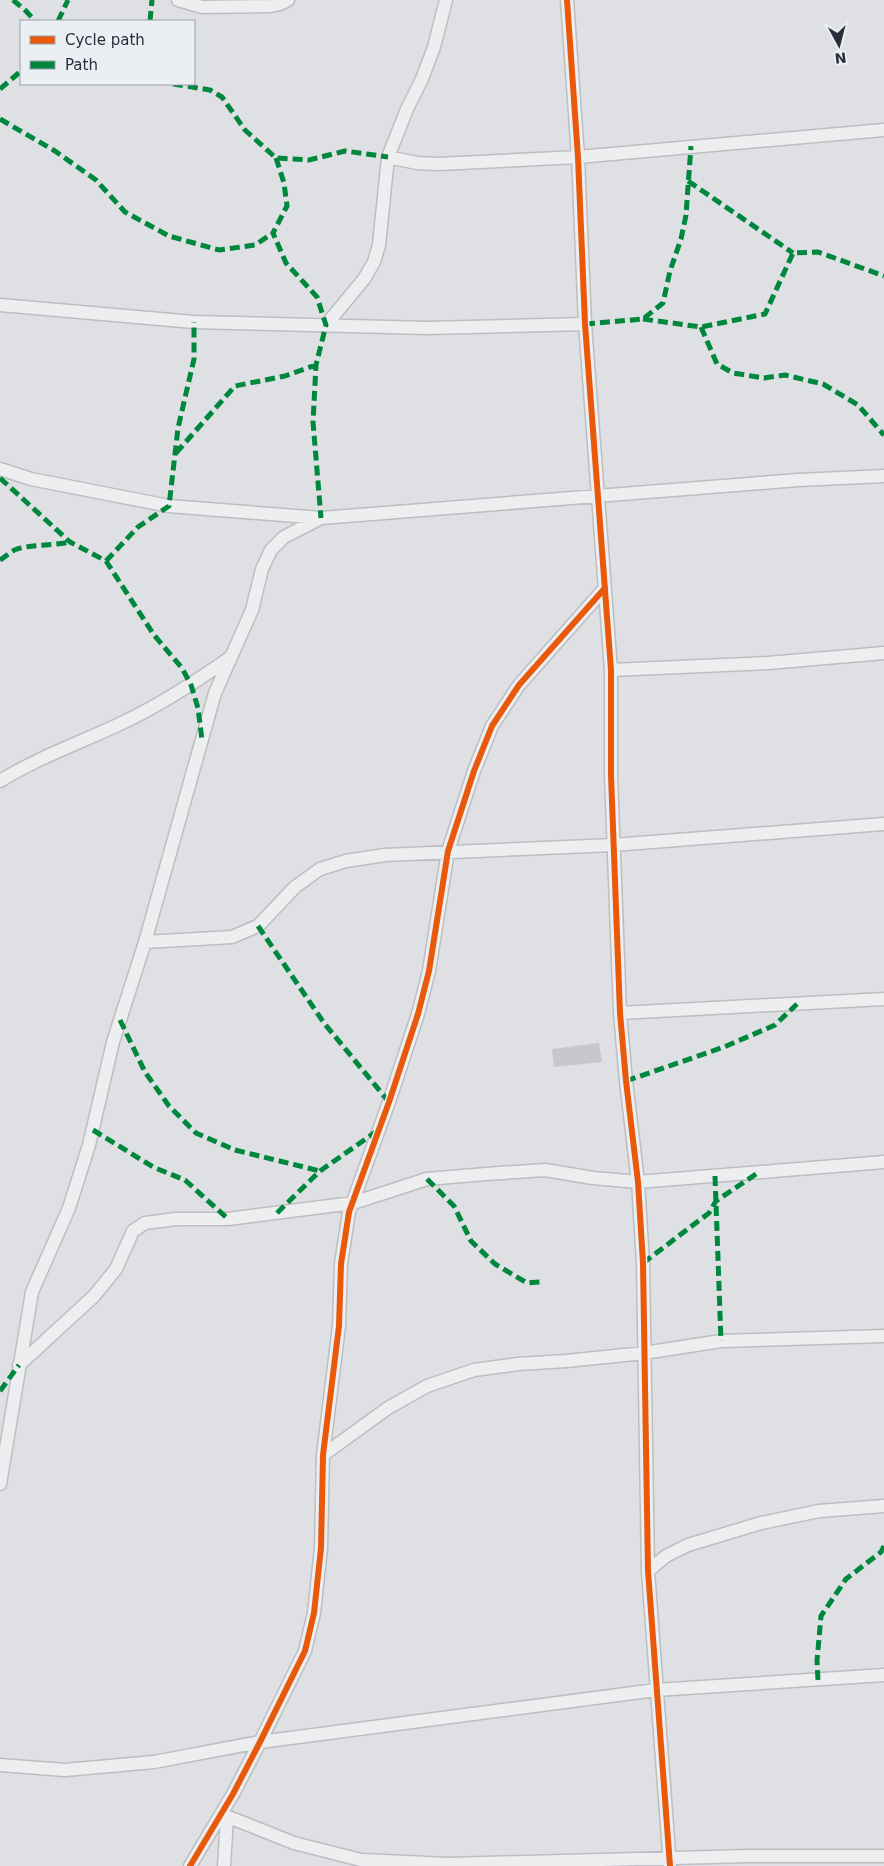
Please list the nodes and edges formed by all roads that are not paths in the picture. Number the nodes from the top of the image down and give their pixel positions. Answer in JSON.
{"nodes":[{"id":1,"x":178,"y":0,"type":"edge"},
{"id":2,"x":288,"y":0,"type":"edge"},
{"id":3,"x":446,"y":0,"type":"edge"},
{"id":4,"x":568,"y":0,"type":"edge"},
{"id":5,"x":884,"y":130,"type":"edge"},
{"id":6,"x":388,"y":157,"type":"junction"},
{"id":7,"x":578,"y":157,"type":"junction"},
{"id":8,"x":0,"y":305,"type":"edge"},
{"id":9,"x":586,"y":324,"type":"junction"},
{"id":10,"x":326,"y":325,"type":"junction"},
{"id":11,"x":0,"y":469,"type":"edge"},
{"id":12,"x":884,"y":476,"type":"edge"},
{"id":13,"x":599,"y":497,"type":"junction"},
{"id":14,"x":321,"y":518,"type":"junction"},
{"id":15,"x":606,"y":588,"type":"junction"},
{"id":16,"x":884,"y":653,"type":"edge"},
{"id":17,"x":232,"y":656,"type":"junction"},
{"id":18,"x":611,"y":670,"type":"junction"},
{"id":19,"x":0,"y":781,"type":"edge"},
{"id":20,"x":884,"y":824,"type":"edge"},
{"id":21,"x":613,"y":845,"type":"junction"},
{"id":22,"x":448,"y":851,"type":"junction"},
{"id":23,"x":145,"y":942,"type":"junction"},
{"id":24,"x":884,"y":999,"type":"edge"},
{"id":25,"x":620,"y":1013,"type":"junction"},
{"id":26,"x":884,"y":1162,"type":"edge"},
{"id":27,"x":638,"y":1182,"type":"junction"},
{"id":28,"x":353,"y":1203,"type":"junction"},
{"id":29,"x":884,"y":1336,"type":"edge"},
{"id":30,"x":644,"y":1353,"type":"junction"},
{"id":31,"x":19,"y":1365,"type":"junction"},
{"id":32,"x":323,"y":1455,"type":"junction"},
{"id":33,"x":0,"y":1484,"type":"edge"},
{"id":34,"x":884,"y":1506,"type":"edge"},
{"id":35,"x":648,"y":1571,"type":"junction"},
{"id":36,"x":884,"y":1675,"type":"edge"},
{"id":37,"x":656,"y":1690,"type":"junction"},
{"id":38,"x":260,"y":1742,"type":"junction"},
{"id":39,"x":0,"y":1765,"type":"edge"},
{"id":40,"x":224,"y":1815,"type":"junction"},
{"id":41,"x":884,"y":1856,"type":"edge"},
{"id":42,"x":670,"y":1862,"type":"edge"},
{"id":43,"x":190,"y":1866,"type":"edge"},
{"id":44,"x":224,"y":1866,"type":"edge"}],
"edges":[{"from":1,"to":2,"type":"street"},
{"from":3,"to":6,"type":"street"},
{"from":4,"to":7,"type":"street"},
{"from":5,"to":7,"type":"street"},
{"from":6,"to":7,"type":"street"},
{"from":6,"to":10,"type":"street"},
{"from":7,"to":9,"type":"street"},
{"from":8,"to":10,"type":"street"},
{"from":9,"to":10,"type":"street"},
{"from":9,"to":13,"type":"street"},
{"from":11,"to":14,"type":"street"},
{"from":12,"to":13,"type":"street"},
{"from":13,"to":14,"type":"street"},
{"from":13,"to":15,"type":"street"},
{"from":14,"to":17,"type":"street"},
{"from":15,"to":18,"type":"street"},
{"from":15,"to":22,"type":"street"},
{"from":16,"to":18,"type":"street"},
{"from":17,"to":19,"type":"street"},
{"from":17,"to":23,"type":"street"},
{"from":18,"to":21,"type":"street"},
{"from":20,"to":21,"type":"street"},
{"from":21,"to":22,"type":"street"},
{"from":21,"to":25,"type":"street"},
{"from":22,"to":23,"type":"street"},
{"from":22,"to":28,"type":"street"},
{"from":23,"to":31,"type":"street"},
{"from":24,"to":25,"type":"street"},
{"from":25,"to":27,"type":"street"},
{"from":26,"to":27,"type":"street"},
{"from":27,"to":28,"type":"street"},
{"from":27,"to":30,"type":"street"},
{"from":28,"to":31,"type":"street"},
{"from":28,"to":32,"type":"street"},
{"from":29,"to":30,"type":"street"},
{"from":30,"to":32,"type":"street"},
{"from":30,"to":35,"type":"street"},
{"from":31,"to":33,"type":"street"},
{"from":32,"to":38,"type":"street"},
{"from":34,"to":35,"type":"street"},
{"from":35,"to":37,"type":"street"},
{"from":36,"to":37,"type":"street"},
{"from":37,"to":38,"type":"street"},
{"from":37,"to":42,"type":"street"},
{"from":38,"to":39,"type":"street"},
{"from":38,"to":40,"type":"street"},
{"from":40,"to":42,"type":"street"},
{"from":40,"to":43,"type":"street"},
{"from":40,"to":44,"type":"street"},
{"from":41,"to":42,"type":"street"}]}
